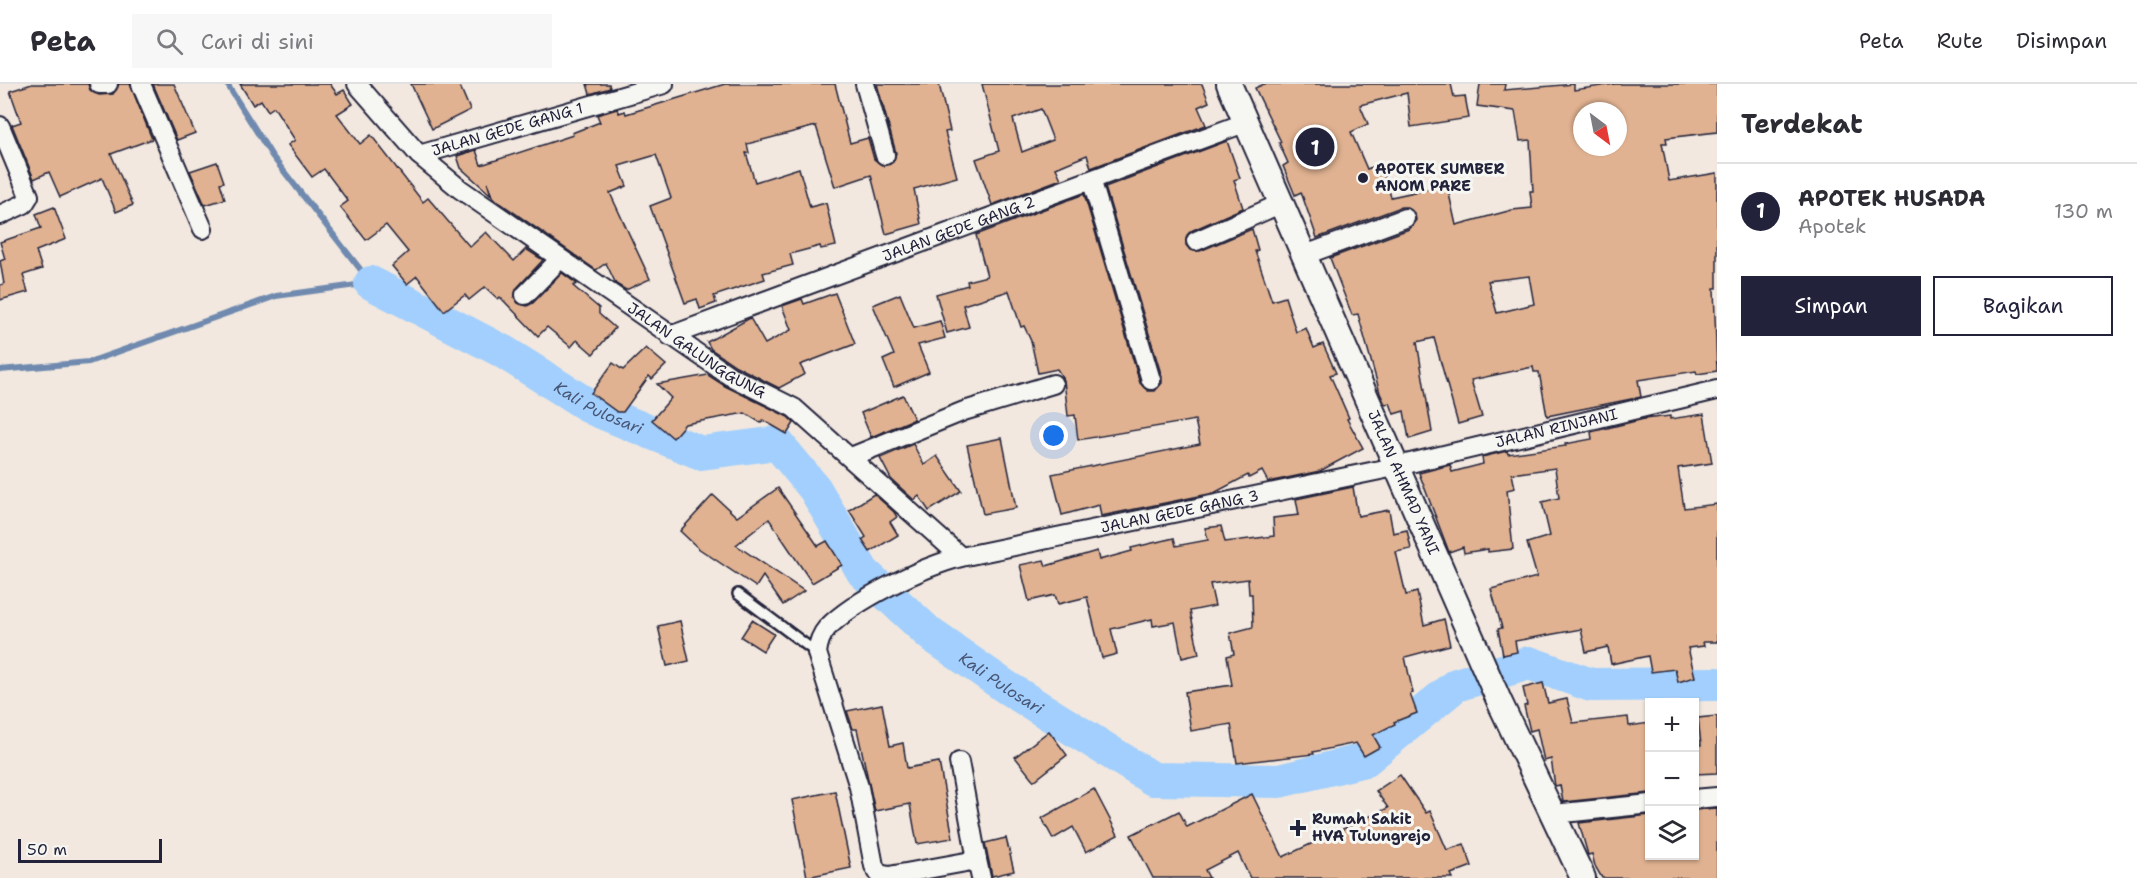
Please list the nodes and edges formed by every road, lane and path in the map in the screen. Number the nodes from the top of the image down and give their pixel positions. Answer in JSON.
{"nodes":[{"id":1,"x":99,"y":84,"type":"edge"},
{"id":2,"x":108,"y":84,"type":"edge"},
{"id":3,"x":141,"y":84,"type":"edge"},
{"id":4,"x":357,"y":84,"type":"edge"},
{"id":5,"x":663,"y":84,"type":"edge"},
{"id":6,"x":865,"y":84,"type":"edge"},
{"id":7,"x":1229,"y":84,"type":"edge"},
{"id":8,"x":1247,"y":122,"type":"junction"},
{"id":9,"x":0,"y":126,"type":"edge"},
{"id":10,"x":419,"y":155,"type":"junction"},
{"id":11,"x":885,"y":155,"type":"dead end"},
{"id":12,"x":1092,"y":182,"type":"junction"},
{"id":13,"x":1282,"y":203,"type":"junction"},
{"id":14,"x":0,"y":214,"type":"edge"},
{"id":15,"x":1405,"y":218,"type":"dead end"},
{"id":16,"x":203,"y":229,"type":"dead end"},
{"id":17,"x":1196,"y":241,"type":"dead end"},
{"id":18,"x":1305,"y":255,"type":"junction"},
{"id":19,"x":560,"y":259,"type":"junction"},
{"id":20,"x":525,"y":295,"type":"dead end"},
{"id":21,"x":670,"y":336,"type":"junction"},
{"id":22,"x":1151,"y":380,"type":"dead end"},
{"id":23,"x":1053,"y":384,"type":"dead end"},
{"id":24,"x":1716,"y":395,"type":"edge"},
{"id":25,"x":851,"y":457,"type":"junction"},
{"id":26,"x":1397,"y":466,"type":"junction"},
{"id":27,"x":961,"y":557,"type":"junction"},
{"id":28,"x":738,"y":594,"type":"dead end"},
{"id":29,"x":821,"y":641,"type":"junction"},
{"id":30,"x":960,"y":762,"type":"dead end"},
{"id":31,"x":1717,"y":797,"type":"edge"},
{"id":32,"x":1699,"y":799,"type":"edge"},
{"id":33,"x":1645,"y":805,"type":"edge"},
{"id":34,"x":1554,"y":814,"type":"junction"},
{"id":35,"x":979,"y":869,"type":"edge"},
{"id":36,"x":1583,"y":878,"type":"edge"}],
"edges":[{"from":1,"to":2,"type":"street"},
{"from":3,"to":16,"type":"street"},
{"from":4,"to":10,"type":"street","name":"JALAN GALUNGGUNG"},
{"from":5,"to":10,"type":"street","name":"JALAN GEDE GANG 1"},
{"from":6,"to":11,"type":"street"},
{"from":7,"to":8,"type":"main road","name":"JALAN AHMAD YANI"},
{"from":8,"to":12,"type":"street","name":"JALAN GEDE GANG 2"},
{"from":8,"to":13,"type":"main road","name":"JALAN AHMAD YANI"},
{"from":9,"to":14,"type":"street"},
{"from":10,"to":19,"type":"street","name":"JALAN GALUNGGUNG"},
{"from":12,"to":21,"type":"street","name":"JALAN GEDE GANG 2"},
{"from":12,"to":22,"type":"street"},
{"from":13,"to":17,"type":"street"},
{"from":13,"to":18,"type":"main road","name":"JALAN AHMAD YANI"},
{"from":15,"to":18,"type":"street"},
{"from":18,"to":26,"type":"main road","name":"JALAN AHMAD YANI"},
{"from":19,"to":20,"type":"street"},
{"from":19,"to":21,"type":"street","name":"JALAN GALUNGGUNG"},
{"from":21,"to":25,"type":"street","name":"JALAN GALUNGGUNG"},
{"from":23,"to":25,"type":"street"},
{"from":24,"to":26,"type":"street","name":"JALAN RINJANI"},
{"from":25,"to":27,"type":"street","name":"JALAN GALUNGGUNG"},
{"from":26,"to":27,"type":"street","name":"JALAN GEDE GANG 3"},
{"from":26,"to":34,"type":"main road","name":"JALAN AHMAD YANI"},
{"from":27,"to":29,"type":"street","name":"JALAN GEDE GANG 3"},
{"from":28,"to":29,"type":"lane"},
{"from":29,"to":35,"type":"street"},
{"from":30,"to":35,"type":"street"},
{"from":31,"to":32,"type":"street"},
{"from":33,"to":34,"type":"street"},
{"from":34,"to":36,"type":"main road","name":"JALAN AHMAD YANI"}]}
